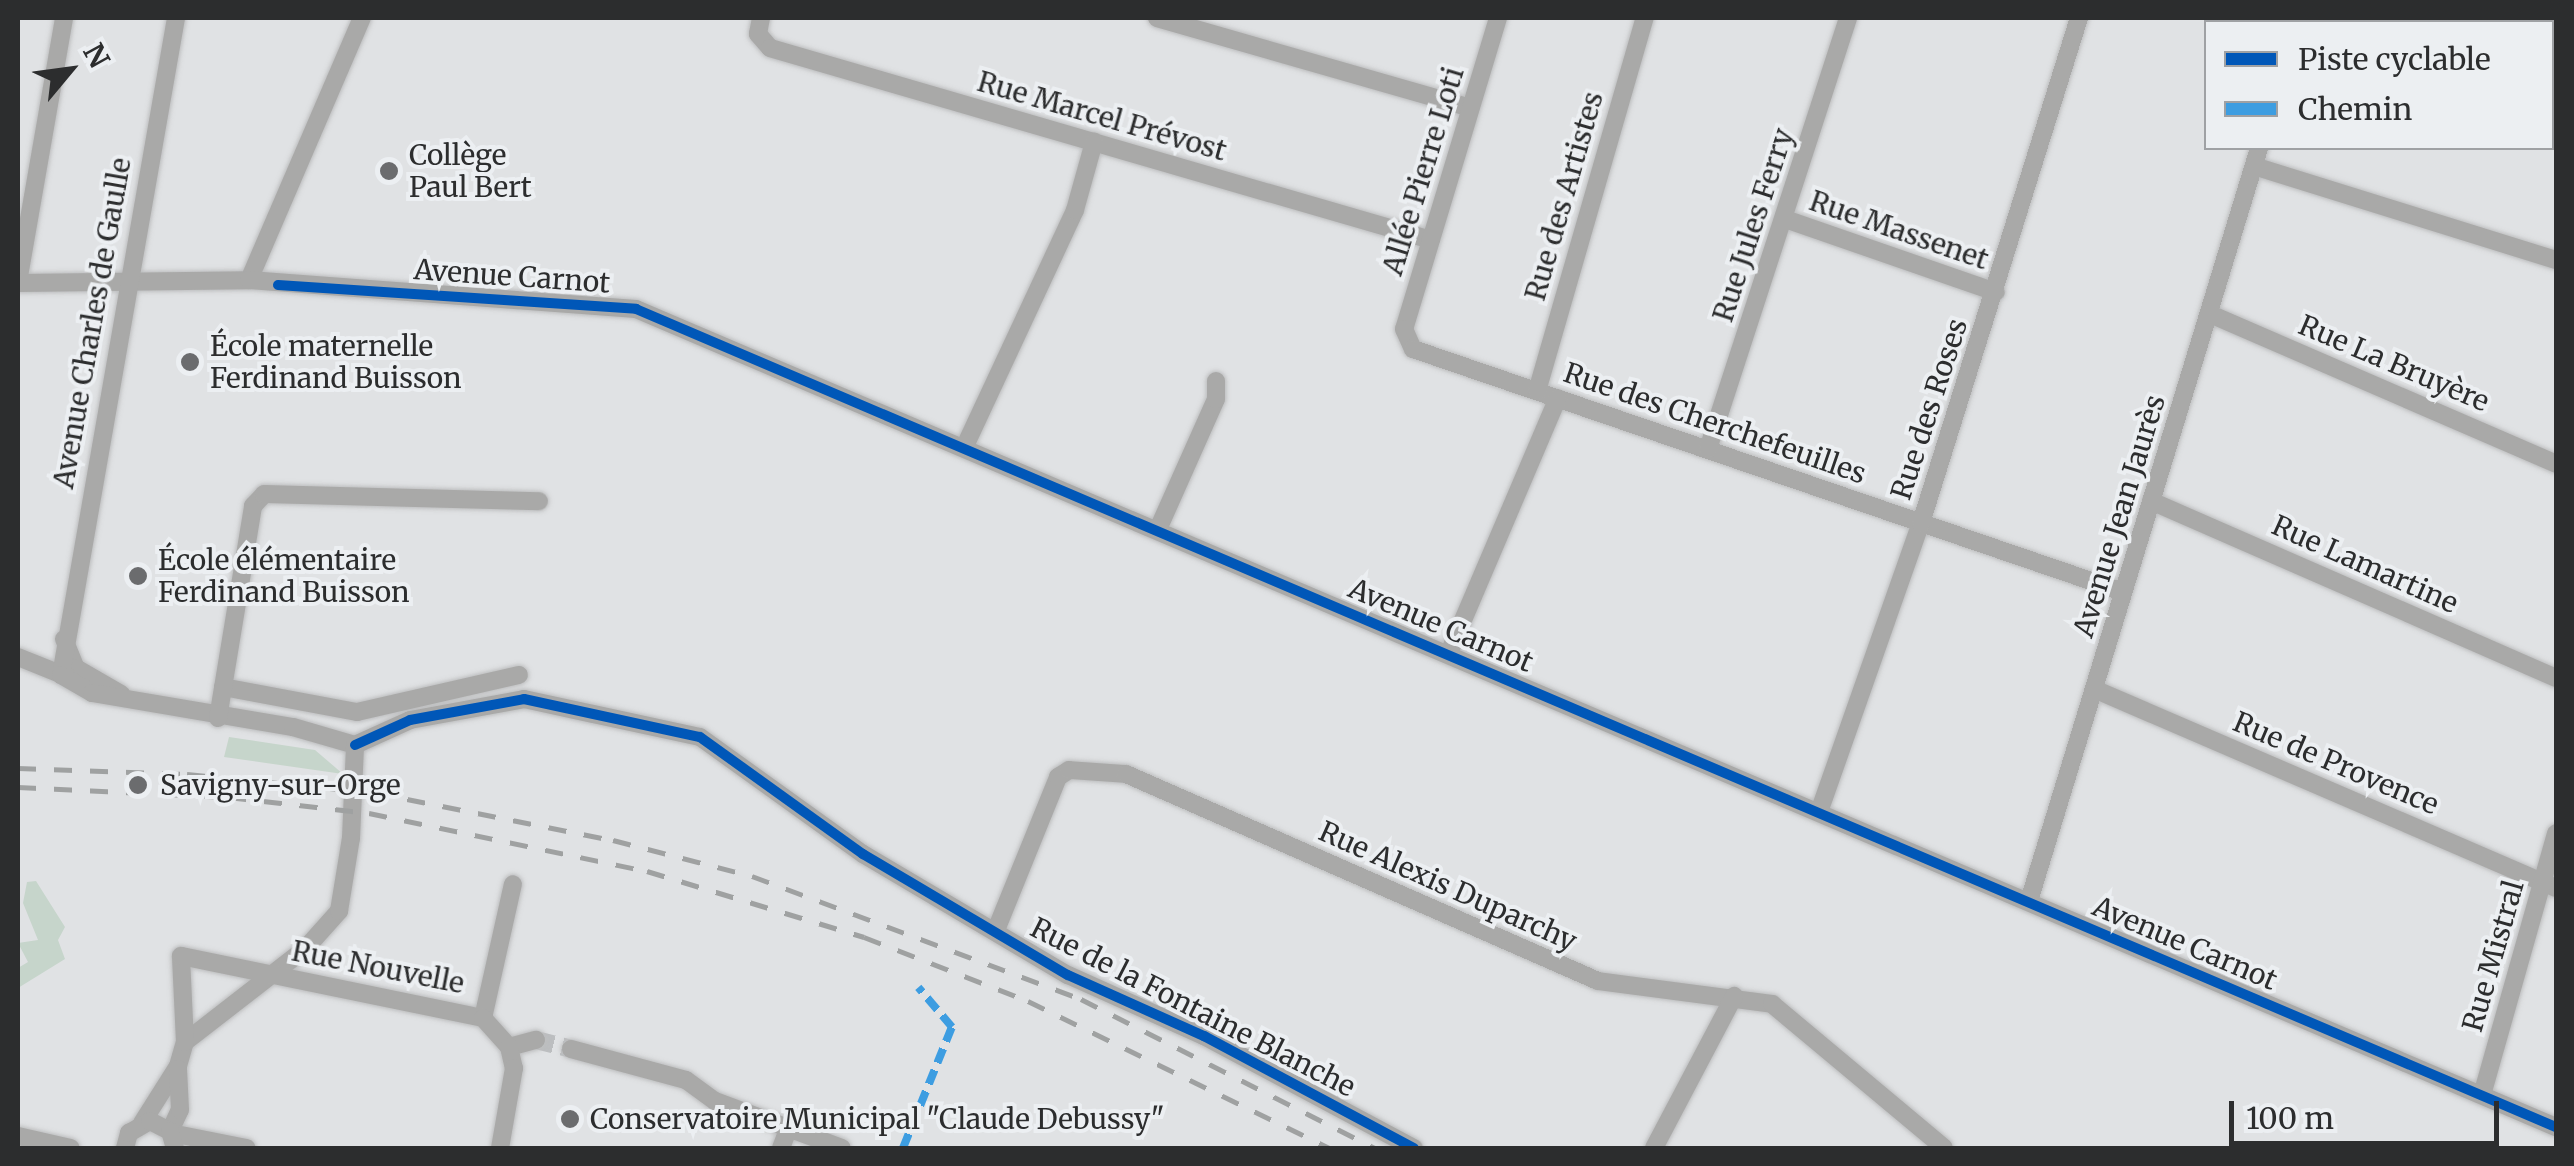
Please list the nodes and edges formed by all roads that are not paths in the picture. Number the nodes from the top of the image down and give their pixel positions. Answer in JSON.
{"nodes":[{"id":1,"x":64,"y":18,"type":"edge"},
{"id":2,"x":176,"y":18,"type":"edge"},
{"id":3,"x":362,"y":18,"type":"edge"},
{"id":4,"x":761,"y":18,"type":"edge"},
{"id":5,"x":1157,"y":18,"type":"edge"},
{"id":6,"x":1498,"y":18,"type":"edge"},
{"id":7,"x":1645,"y":18,"type":"edge"},
{"id":8,"x":1848,"y":18,"type":"edge"},
{"id":9,"x":2080,"y":18,"type":"edge"},
{"id":10,"x":1470,"y":108,"type":"junction"},
{"id":11,"x":1094,"y":142,"type":"junction"},
{"id":12,"x":2257,"y":157,"type":"edge"},
{"id":13,"x":1785,"y":219,"type":"junction"},
{"id":14,"x":1431,"y":240,"type":"junction"},
{"id":15,"x":2556,"y":260,"type":"edge"},
{"id":16,"x":249,"y":280,"type":"junction"},
{"id":17,"x":18,"y":282,"type":"edge"},
{"id":18,"x":129,"y":286,"type":"junction"},
{"id":19,"x":1996,"y":292,"type":"junction"},
{"id":20,"x":2210,"y":314,"type":"junction"},
{"id":21,"x":1405,"y":341,"type":"joint"},
{"id":22,"x":1216,"y":380,"type":"dead end"},
{"id":23,"x":1537,"y":391,"type":"junction"},
{"id":24,"x":1558,"y":398,"type":"junction"},
{"id":25,"x":965,"y":446,"type":"junction"},
{"id":26,"x":1708,"y":449,"type":"junction"},
{"id":27,"x":2556,"y":464,"type":"edge"},
{"id":28,"x":2152,"y":501,"type":"junction"},
{"id":29,"x":540,"y":502,"type":"dead end"},
{"id":30,"x":1922,"y":522,"type":"junction"},
{"id":31,"x":1159,"y":527,"type":"junction"},
{"id":32,"x":2124,"y":592,"type":"junction"},
{"id":33,"x":1448,"y":653,"type":"junction"},
{"id":34,"x":20,"y":660,"type":"edge"},
{"id":35,"x":69,"y":672,"type":"junction"},
{"id":36,"x":520,"y":675,"type":"dead end"},
{"id":37,"x":2556,"y":678,"type":"edge"},
{"id":38,"x":223,"y":687,"type":"junction"},
{"id":39,"x":2094,"y":689,"type":"junction"},
{"id":40,"x":129,"y":698,"type":"junction"},
{"id":41,"x":218,"y":718,"type":"junction"},
{"id":42,"x":355,"y":746,"type":"junction"},
{"id":43,"x":1818,"y":812,"type":"junction"},
{"id":44,"x":2556,"y":833,"type":"edge"},
{"id":45,"x":514,"y":884,"type":"dead end"},
{"id":46,"x":2550,"y":885,"type":"edge"},
{"id":47,"x":2029,"y":901,"type":"junction"},
{"id":48,"x":996,"y":930,"type":"junction"},
{"id":49,"x":271,"y":974,"type":"junction"},
{"id":50,"x":1734,"y":996,"type":"junction"},
{"id":51,"x":483,"y":1018,"type":"junction"},
{"id":52,"x":536,"y":1040,"type":"tunnel mouth"},
{"id":53,"x":185,"y":1042,"type":"junction"},
{"id":54,"x":509,"y":1046,"type":"junction"},
{"id":55,"x":572,"y":1049,"type":"tunnel mouth"},
{"id":56,"x":178,"y":1066,"type":"junction"},
{"id":57,"x":2482,"y":1095,"type":"junction"},
{"id":58,"x":142,"y":1122,"type":"junction"},
{"id":59,"x":788,"y":1127,"type":"junction"},
{"id":60,"x":2556,"y":1127,"type":"edge"},
{"id":61,"x":18,"y":1136,"type":"edge"},
{"id":62,"x":172,"y":1138,"type":"edge"},
{"id":63,"x":71,"y":1148,"type":"edge"},
{"id":64,"x":125,"y":1148,"type":"edge"},
{"id":65,"x":246,"y":1148,"type":"edge"},
{"id":66,"x":500,"y":1148,"type":"edge"},
{"id":67,"x":781,"y":1148,"type":"edge"},
{"id":68,"x":842,"y":1148,"type":"edge"},
{"id":69,"x":1414,"y":1148,"type":"edge"},
{"id":70,"x":1654,"y":1148,"type":"edge"},
{"id":71,"x":1944,"y":1148,"type":"edge"}],
"edges":[{"from":1,"to":17,"type":"street"},
{"from":2,"to":18,"type":"street","name":"Avenue Charles de Gaulle"},
{"from":3,"to":16,"type":"street"},
{"from":4,"to":11,"type":"street","name":"Rue Marcel Prévost"},
{"from":5,"to":10,"type":"street"},
{"from":6,"to":10,"type":"street","name":"Allée Pierre Loti"},
{"from":7,"to":23,"type":"street","name":"Rue des Artistes"},
{"from":8,"to":13,"type":"street","name":"Rue Jules Ferry"},
{"from":9,"to":19,"type":"street","name":"Rue des Roses"},
{"from":10,"to":14,"type":"street","name":"Allée Pierre Loti"},
{"from":11,"to":14,"type":"street","name":"Rue Marcel Prévost"},
{"from":11,"to":25,"type":"street"},
{"from":12,"to":15,"type":"street"},
{"from":12,"to":20,"type":"street","name":"Avenue Jean Jaurès"},
{"from":13,"to":19,"type":"street","name":"Rue Massenet"},
{"from":13,"to":26,"type":"street","name":"Rue Jules Ferry"},
{"from":14,"to":21,"type":"street","name":"Allée Pierre Loti"},
{"from":16,"to":18,"type":"street","name":"Avenue Carnot"},
{"from":16,"to":25,"type":"street","name":"Avenue Carnot"},
{"from":17,"to":18,"type":"street","name":"Avenue Carnot"},
{"from":18,"to":35,"type":"street","name":"Avenue Charles de Gaulle"},
{"from":19,"to":30,"type":"street","name":"Rue des Roses"},
{"from":20,"to":27,"type":"street","name":"Rue La Bruyère"},
{"from":20,"to":28,"type":"street","name":"Avenue Jean Jaurès"},
{"from":21,"to":23,"type":"street","name":"Rue des Cherchefeuilles"},
{"from":22,"to":31,"type":"street"},
{"from":23,"to":24,"type":"street","name":"Rue des Cherchefeuilles"},
{"from":24,"to":26,"type":"street","name":"Rue des Cherchefeuilles"},
{"from":24,"to":33,"type":"street"},
{"from":25,"to":31,"type":"street","name":"Avenue Carnot"},
{"from":26,"to":30,"type":"street","name":"Rue des Cherchefeuilles"},
{"from":28,"to":32,"type":"street","name":"Avenue Jean Jaurès"},
{"from":28,"to":37,"type":"street","name":"Rue Lamartine"},
{"from":29,"to":38,"type":"street"},
{"from":30,"to":32,"type":"street","name":"Rue des Cherchefeuilles"},
{"from":30,"to":43,"type":"street","name":"Rue des Roses"},
{"from":31,"to":33,"type":"street","name":"Avenue Carnot"},
{"from":32,"to":39,"type":"street","name":"Avenue Jean Jaurès"},
{"from":33,"to":43,"type":"street","name":"Avenue Carnot"},
{"from":34,"to":35,"type":"street"},
{"from":35,"to":40,"type":"street"},
{"from":35,"to":40,"type":"street"},
{"from":36,"to":38,"type":"street"},
{"from":38,"to":41,"type":"street"},
{"from":39,"to":46,"type":"street","name":"Rue de Provence"},
{"from":39,"to":47,"type":"street","name":"Avenue Jean Jaurès"},
{"from":40,"to":41,"type":"street"},
{"from":41,"to":42,"type":"street"},
{"from":42,"to":48,"type":"street","name":"Rue de la Fontaine Blanche"},
{"from":42,"to":49,"type":"street"},
{"from":43,"to":47,"type":"street","name":"Avenue Carnot"},
{"from":44,"to":46,"type":"street","name":"Rue Mistral"},
{"from":45,"to":51,"type":"street"},
{"from":46,"to":57,"type":"street","name":"Rue Mistral"},
{"from":47,"to":57,"type":"street","name":"Avenue Carnot"},
{"from":48,"to":50,"type":"street","name":"Rue Alexis Duparchy"},
{"from":48,"to":69,"type":"street","name":"Rue de la Fontaine Blanche"},
{"from":49,"to":51,"type":"street","name":"Rue Nouvelle"},
{"from":49,"to":53,"type":"street"},
{"from":49,"to":53,"type":"street","name":"Rue Nouvelle"},
{"from":50,"to":70,"type":"street"},
{"from":50,"to":71,"type":"street","name":"Rue Alexis Duparchy"},
{"from":51,"to":54,"type":"street","name":"Rue Nouvelle"},
{"from":52,"to":54,"type":"street"},
{"from":53,"to":56,"type":"street"},
{"from":54,"to":66,"type":"street"},
{"from":55,"to":59,"type":"street"},
{"from":56,"to":58,"type":"street"},
{"from":56,"to":62,"type":"street"},
{"from":57,"to":60,"type":"street","name":"Avenue Carnot"},
{"from":58,"to":62,"type":"street"},
{"from":58,"to":64,"type":"street"},
{"from":59,"to":67,"type":"street"},
{"from":59,"to":68,"type":"street"},
{"from":61,"to":63,"type":"street"},
{"from":62,"to":65,"type":"street"}]}
